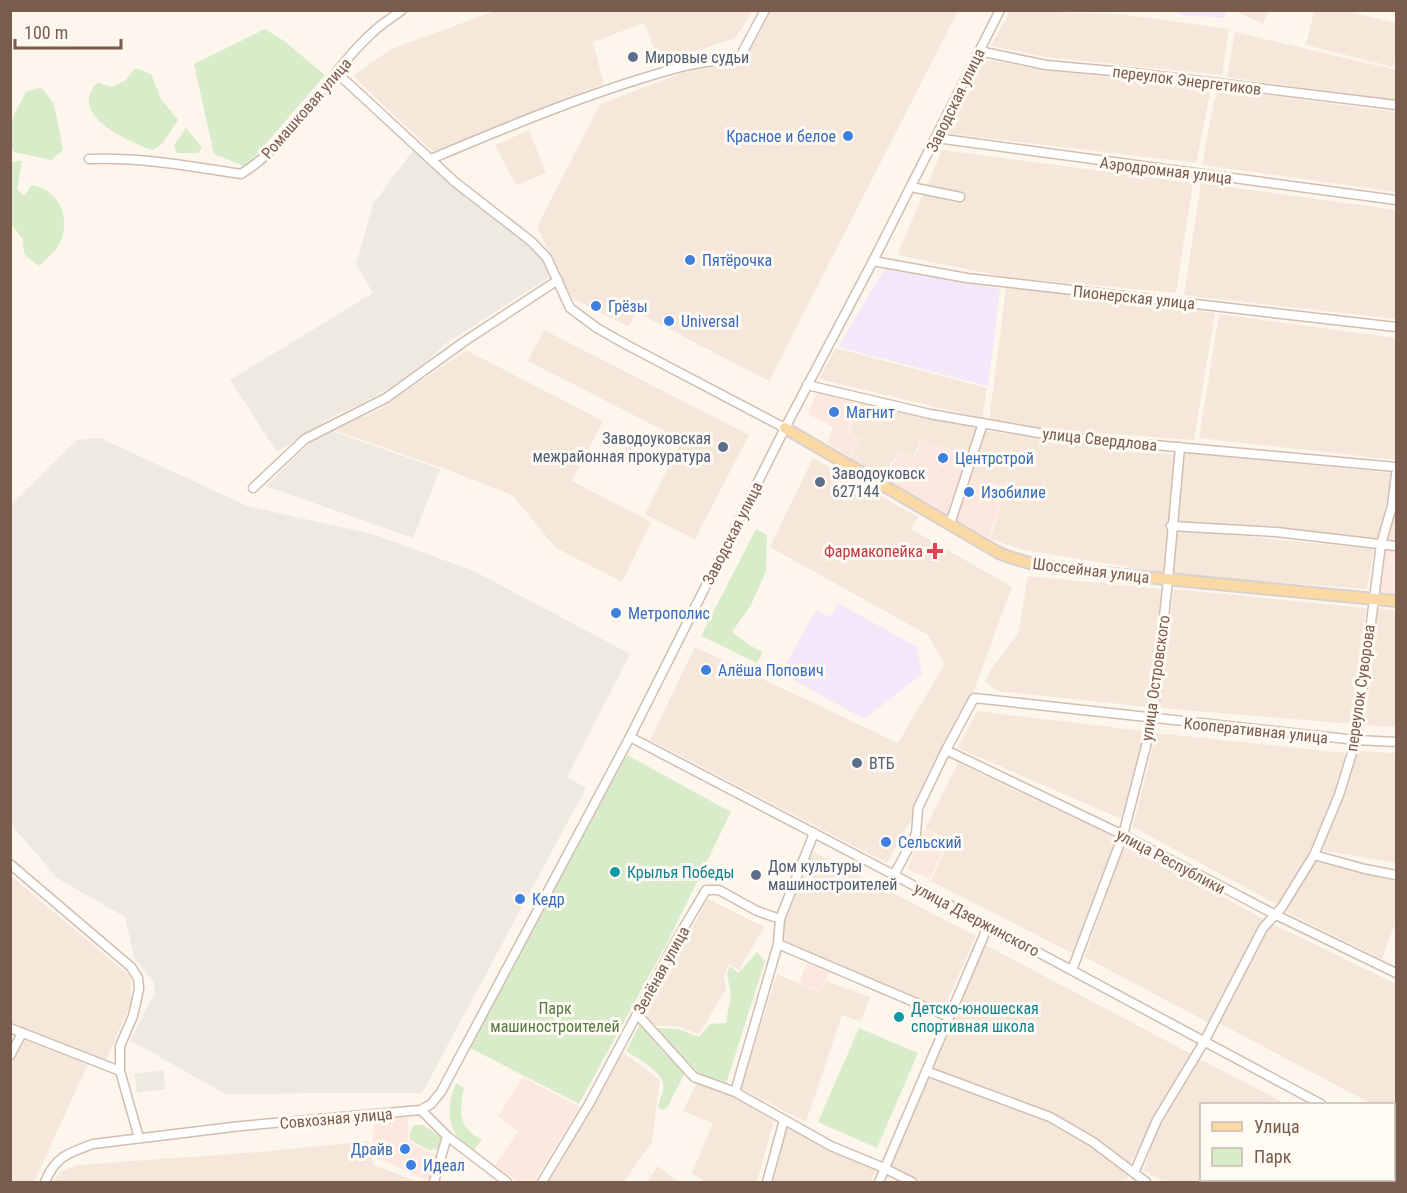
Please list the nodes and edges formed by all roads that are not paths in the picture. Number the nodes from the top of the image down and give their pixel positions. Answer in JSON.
{"nodes":[{"id":1,"x":402,"y":10,"type":"edge"},
{"id":2,"x":765,"y":10,"type":"edge"},
{"id":3,"x":1000,"y":10,"type":"edge"},
{"id":4,"x":979,"y":51,"type":"junction"},
{"id":5,"x":337,"y":73,"type":"junction"},
{"id":6,"x":1396,"y":105,"type":"edge"},
{"id":7,"x":936,"y":138,"type":"junction"},
{"id":8,"x":89,"y":159,"type":"dead end"},
{"id":9,"x":431,"y":159,"type":"junction"},
{"id":10,"x":911,"y":187,"type":"junction"},
{"id":11,"x":960,"y":197,"type":"dead end"},
{"id":12,"x":1396,"y":200,"type":"edge"},
{"id":13,"x":873,"y":261,"type":"junction"},
{"id":14,"x":558,"y":279,"type":"junction"},
{"id":15,"x":1396,"y":327,"type":"edge"},
{"id":16,"x":807,"y":385,"type":"junction"},
{"id":17,"x":983,"y":423,"type":"junction"},
{"id":18,"x":785,"y":428,"type":"junction"},
{"id":19,"x":1180,"y":447,"type":"junction"},
{"id":20,"x":1396,"y":467,"type":"edge"},
{"id":21,"x":1396,"y":474,"type":"edge"},
{"id":22,"x":253,"y":488,"type":"dead end"},
{"id":23,"x":950,"y":524,"type":"junction"},
{"id":24,"x":1172,"y":526,"type":"junction"},
{"id":25,"x":1380,"y":544,"type":"junction"},
{"id":26,"x":1396,"y":546,"type":"edge"},
{"id":27,"x":1168,"y":580,"type":"junction"},
{"id":28,"x":1373,"y":599,"type":"junction"},
{"id":29,"x":1396,"y":601,"type":"edge"},
{"id":30,"x":1152,"y":719,"type":"junction"},
{"id":31,"x":630,"y":737,"type":"junction"},
{"id":32,"x":1356,"y":740,"type":"junction"},
{"id":33,"x":1396,"y":742,"type":"edge"},
{"id":34,"x":946,"y":750,"type":"junction"},
{"id":35,"x":814,"y":833,"type":"junction"},
{"id":36,"x":1123,"y":835,"type":"junction"},
{"id":37,"x":1314,"y":855,"type":"junction"},
{"id":38,"x":10,"y":864,"type":"edge"},
{"id":39,"x":894,"y":875,"type":"junction"},
{"id":40,"x":1396,"y":875,"type":"edge"},
{"id":41,"x":1274,"y":914,"type":"junction"},
{"id":42,"x":780,"y":919,"type":"junction"},
{"id":43,"x":987,"y":926,"type":"junction"},
{"id":44,"x":778,"y":944,"type":"junction"},
{"id":45,"x":1072,"y":970,"type":"junction"},
{"id":46,"x":1396,"y":973,"type":"edge"},
{"id":47,"x":637,"y":1014,"type":"junction"},
{"id":48,"x":949,"y":1017,"type":"junction"},
{"id":49,"x":10,"y":1028,"type":"edge"},
{"id":50,"x":22,"y":1033,"type":"junction"},
{"id":51,"x":1204,"y":1042,"type":"junction"},
{"id":52,"x":10,"y":1056,"type":"edge"},
{"id":53,"x":120,"y":1071,"type":"junction"},
{"id":54,"x":926,"y":1071,"type":"junction"},
{"id":55,"x":735,"y":1092,"type":"junction"},
{"id":56,"x":1320,"y":1103,"type":"edge"},
{"id":57,"x":421,"y":1110,"type":"junction"},
{"id":58,"x":784,"y":1120,"type":"junction"},
{"id":59,"x":447,"y":1136,"type":"junction"},
{"id":60,"x":139,"y":1138,"type":"junction"},
{"id":61,"x":884,"y":1168,"type":"junction"},
{"id":62,"x":1134,"y":1173,"type":"junction"},
{"id":63,"x":45,"y":1182,"type":"edge"},
{"id":64,"x":434,"y":1182,"type":"edge"},
{"id":65,"x":507,"y":1182,"type":"edge"},
{"id":66,"x":542,"y":1182,"type":"edge"},
{"id":67,"x":767,"y":1182,"type":"edge"},
{"id":68,"x":879,"y":1182,"type":"edge"},
{"id":69,"x":912,"y":1182,"type":"edge"},
{"id":70,"x":1146,"y":1182,"type":"edge"}],
"edges":[{"from":1,"to":5,"type":"street","name":"Ромашковая улица"},
{"from":2,"to":9,"type":"street"},
{"from":3,"to":4,"type":"street","name":"Заводская улица"},
{"from":4,"to":6,"type":"street","name":"переулок Энергетиков"},
{"from":4,"to":7,"type":"street","name":"Заводская улица"},
{"from":5,"to":8,"type":"street","name":"Ромашковая улица"},
{"from":5,"to":9,"type":"street"},
{"from":7,"to":10,"type":"street","name":"Заводская улица"},
{"from":7,"to":12,"type":"street","name":"Аэродромная улица"},
{"from":9,"to":14,"type":"street"},
{"from":10,"to":11,"type":"street"},
{"from":10,"to":13,"type":"street","name":"Заводская улица"},
{"from":13,"to":15,"type":"street","name":"Пионерская улица"},
{"from":13,"to":16,"type":"street","name":"Заводская улица"},
{"from":14,"to":18,"type":"street"},
{"from":14,"to":22,"type":"street"},
{"from":16,"to":17,"type":"street","name":"улица Свердлова"},
{"from":16,"to":18,"type":"street","name":"Заводская улица"},
{"from":17,"to":19,"type":"street","name":"улица Свердлова"},
{"from":17,"to":23,"type":"street"},
{"from":18,"to":23,"type":"main road","name":"Шоссейная улица"},
{"from":18,"to":31,"type":"street","name":"Заводская улица"},
{"from":19,"to":20,"type":"street","name":"улица Свердлова"},
{"from":19,"to":24,"type":"street","name":"улица Островского"},
{"from":21,"to":25,"type":"street","name":"переулок Суворова"},
{"from":23,"to":27,"type":"main road","name":"Шоссейная улица"},
{"from":24,"to":25,"type":"street"},
{"from":24,"to":27,"type":"street","name":"улица Островского"},
{"from":25,"to":26,"type":"street"},
{"from":25,"to":28,"type":"street","name":"переулок Суворова"},
{"from":27,"to":28,"type":"main road","name":"Шоссейная улица"},
{"from":27,"to":30,"type":"street","name":"улица Островского"},
{"from":28,"to":29,"type":"main road","name":"Шоссейная улица"},
{"from":28,"to":32,"type":"street","name":"переулок Суворова"},
{"from":30,"to":32,"type":"street","name":"Кооперативная улица"},
{"from":30,"to":34,"type":"street","name":"Кооперативная улица"},
{"from":30,"to":36,"type":"street","name":"улица Островского"},
{"from":31,"to":35,"type":"street","name":"улица Дзержинского"},
{"from":31,"to":57,"type":"street","name":"Заводская улица"},
{"from":32,"to":33,"type":"street","name":"Кооперативная улица"},
{"from":32,"to":37,"type":"street","name":"переулок Суворова"},
{"from":34,"to":36,"type":"street","name":"улица Республики"},
{"from":34,"to":39,"type":"street"},
{"from":35,"to":39,"type":"street","name":"улица Дзержинского"},
{"from":35,"to":42,"type":"street"},
{"from":36,"to":41,"type":"street","name":"улица Республики"},
{"from":36,"to":45,"type":"street","name":"улица Островского"},
{"from":37,"to":40,"type":"street"},
{"from":37,"to":41,"type":"street","name":"переулок Суворова"},
{"from":38,"to":53,"type":"street"},
{"from":39,"to":43,"type":"street","name":"улица Дзержинского"},
{"from":41,"to":46,"type":"street","name":"улица Республики"},
{"from":41,"to":51,"type":"street","name":"переулок Суворова"},
{"from":42,"to":44,"type":"street"},
{"from":42,"to":47,"type":"street","name":"Зелёная улица"},
{"from":43,"to":45,"type":"street","name":"улица Дзержинского"},
{"from":43,"to":48,"type":"street"},
{"from":44,"to":48,"type":"street"},
{"from":44,"to":55,"type":"street"},
{"from":45,"to":51,"type":"street","name":"улица Дзержинского"},
{"from":47,"to":55,"type":"street"},
{"from":47,"to":66,"type":"street","name":"Зелёная улица"},
{"from":48,"to":54,"type":"street"},
{"from":49,"to":50,"type":"street"},
{"from":50,"to":52,"type":"street"},
{"from":50,"to":53,"type":"street"},
{"from":51,"to":56,"type":"street","name":"улица Дзержинского"},
{"from":51,"to":62,"type":"street","name":"переулок Суворова"},
{"from":53,"to":60,"type":"street"},
{"from":54,"to":61,"type":"street"},
{"from":54,"to":62,"type":"street"},
{"from":55,"to":58,"type":"street"},
{"from":57,"to":59,"type":"street"},
{"from":57,"to":60,"type":"street","name":"Совхозная улица"},
{"from":58,"to":61,"type":"street"},
{"from":58,"to":67,"type":"street"},
{"from":59,"to":64,"type":"street"},
{"from":59,"to":65,"type":"street"},
{"from":60,"to":63,"type":"street","name":"Совхозная улица"},
{"from":61,"to":68,"type":"street"},
{"from":61,"to":69,"type":"street"},
{"from":62,"to":70,"type":"street"}]}
